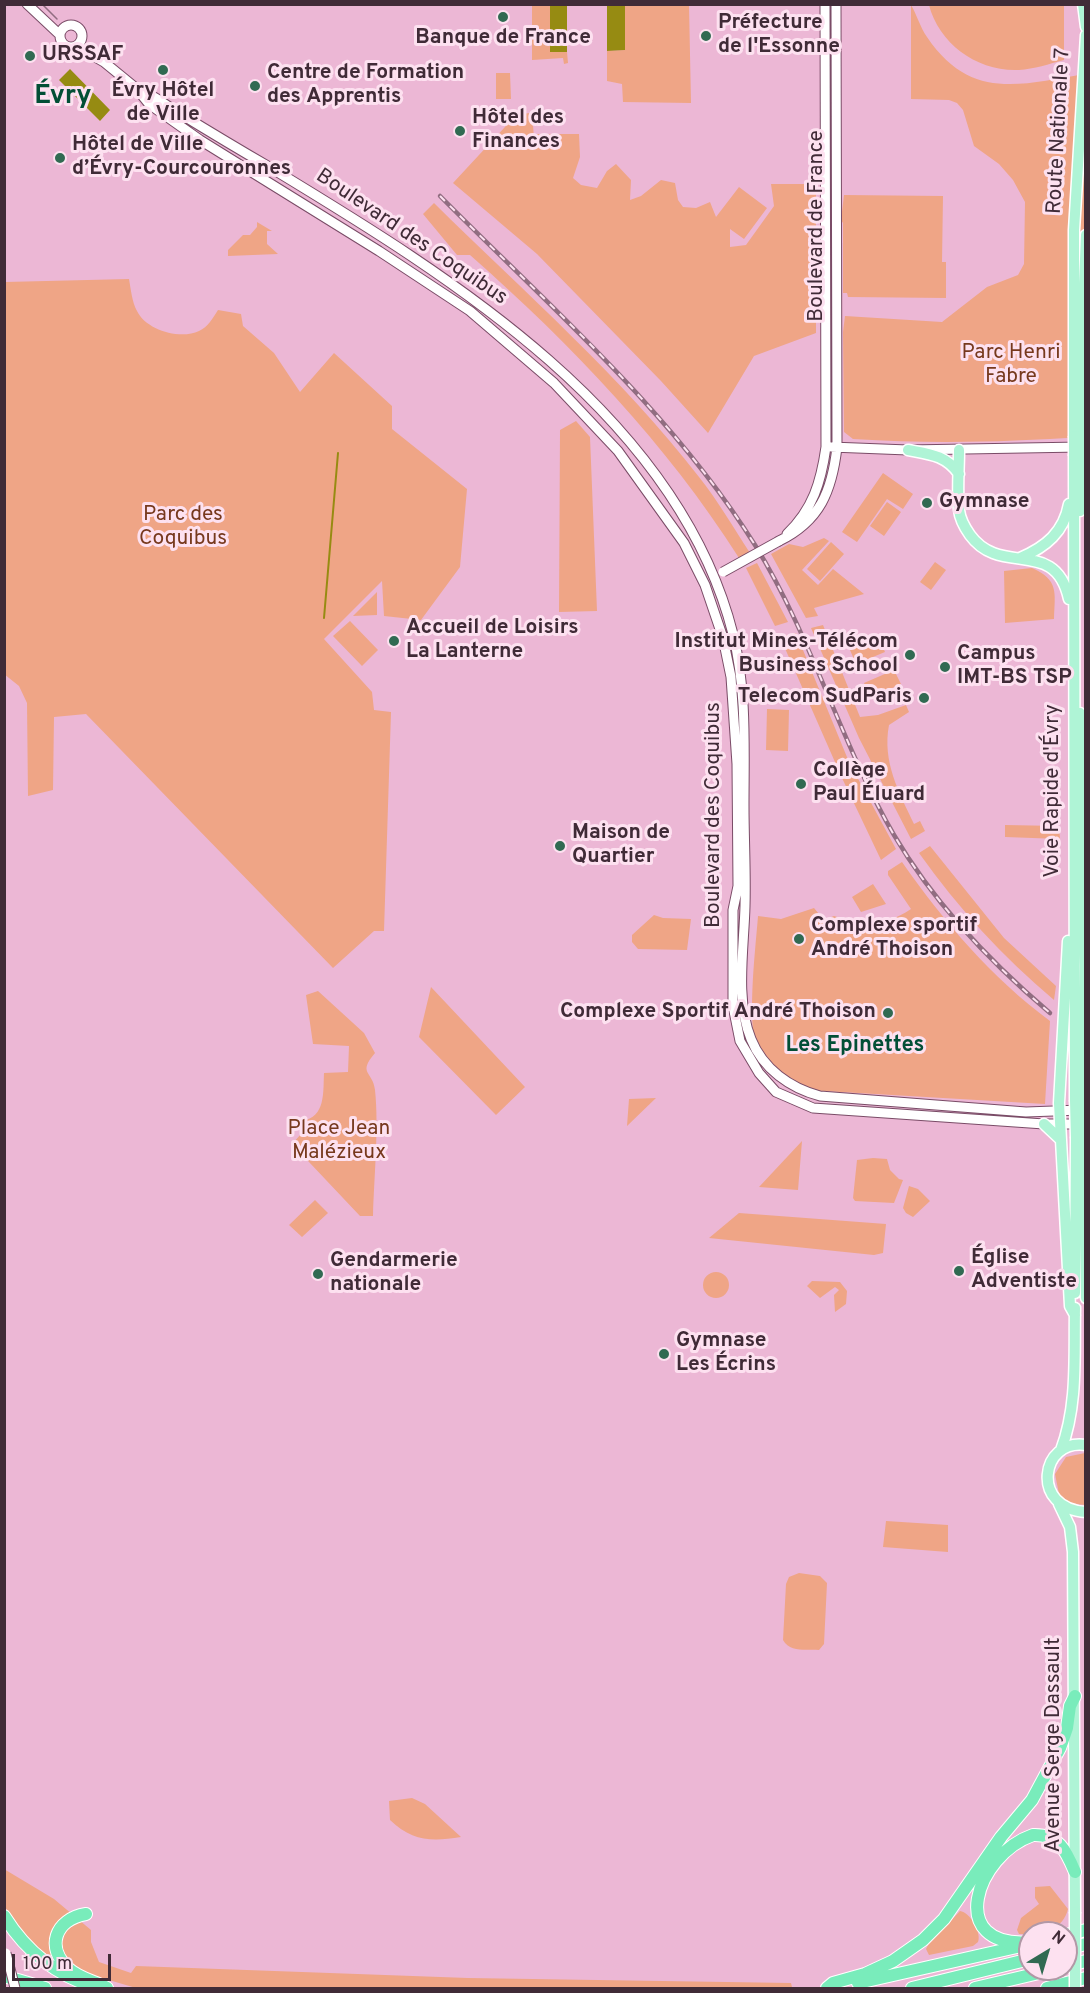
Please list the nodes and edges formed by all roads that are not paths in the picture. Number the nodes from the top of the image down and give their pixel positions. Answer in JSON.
{"nodes":[{"id":1,"x":27,"y":4,"type":"edge"},
{"id":2,"x":825,"y":4,"type":"edge"},
{"id":3,"x":836,"y":4,"type":"edge"},
{"id":4,"x":1083,"y":4,"type":"edge"},
{"id":5,"x":1086,"y":27,"type":"edge"},
{"id":6,"x":60,"y":35,"type":"junction"},
{"id":7,"x":1086,"y":35,"type":"edge"},
{"id":8,"x":81,"y":37,"type":"junction"},
{"id":9,"x":76,"y":46,"type":"junction"},
{"id":10,"x":104,"y":62,"type":"junction"},
{"id":11,"x":137,"y":89,"type":"junction"},
{"id":12,"x":1074,"y":230,"type":"joint"},
{"id":13,"x":1086,"y":236,"type":"edge"},
{"id":14,"x":1083,"y":336,"type":"edge"},
{"id":15,"x":1083,"y":400,"type":"edge"},
{"id":16,"x":1078,"y":435,"type":"junction"},
{"id":17,"x":826,"y":447,"type":"junction"},
{"id":18,"x":837,"y":447,"type":"junction"},
{"id":19,"x":908,"y":450,"type":"junction"},
{"id":20,"x":959,"y":450,"type":"junction"},
{"id":21,"x":1079,"y":456,"type":"edge"},
{"id":22,"x":959,"y":475,"type":"junction"},
{"id":23,"x":779,"y":542,"type":"junction"},
{"id":24,"x":1020,"y":558,"type":"junction"},
{"id":25,"x":719,"y":575,"type":"junction"},
{"id":26,"x":705,"y":585,"type":"junction"},
{"id":27,"x":1073,"y":611,"type":"junction"},
{"id":28,"x":1073,"y":866,"type":"junction"},
{"id":29,"x":1085,"y":922,"type":"edge"},
{"id":30,"x":1082,"y":1103,"type":"edge"},
{"id":31,"x":1060,"y":1110,"type":"junction"},
{"id":32,"x":1044,"y":1124,"type":"junction"},
{"id":33,"x":1060,"y":1124,"type":"junction"},
{"id":34,"x":1086,"y":1124,"type":"edge"},
{"id":35,"x":1080,"y":1138,"type":"edge"},
{"id":36,"x":1060,"y":1139,"type":"junction"},
{"id":37,"x":1086,"y":1298,"type":"edge"},
{"id":38,"x":1075,"y":1315,"type":"junction"},
{"id":39,"x":1086,"y":1445,"type":"edge"},
{"id":40,"x":1061,"y":1450,"type":"junction"},
{"id":41,"x":1059,"y":1504,"type":"junction"},
{"id":42,"x":1086,"y":1512,"type":"edge"},
{"id":43,"x":1075,"y":1696,"type":"junction"},
{"id":44,"x":1075,"y":1872,"type":"junction"},
{"id":45,"x":86,"y":1914,"type":"dead end"},
{"id":46,"x":4,"y":1916,"type":"edge"},
{"id":47,"x":1018,"y":1942,"type":"edge"},
{"id":48,"x":1018,"y":1946,"type":"edge"},
{"id":49,"x":5,"y":1951,"type":"edge"},
{"id":50,"x":1018,"y":1962,"type":"edge"},
{"id":51,"x":4,"y":1966,"type":"edge"},
{"id":52,"x":4,"y":1976,"type":"edge"},
{"id":53,"x":1018,"y":1978,"type":"edge"},
{"id":54,"x":1086,"y":1978,"type":"edge"},
{"id":55,"x":825,"y":1988,"type":"edge"},
{"id":56,"x":10,"y":1989,"type":"edge"},
{"id":57,"x":15,"y":1989,"type":"edge"},
{"id":58,"x":45,"y":1989,"type":"edge"},
{"id":59,"x":98,"y":1989,"type":"edge"},
{"id":60,"x":107,"y":1989,"type":"edge"},
{"id":61,"x":912,"y":1989,"type":"edge"},
{"id":62,"x":975,"y":1989,"type":"edge"},
{"id":63,"x":1047,"y":1989,"type":"edge"},
{"id":64,"x":1075,"y":1989,"type":"edge"}],
"edges":[{"from":1,"to":6,"type":"main road"},
{"from":2,"to":17,"type":"main road","name":"Boulevard de France"},
{"from":3,"to":18,"type":"main road","name":"Boulevard de France"},
{"from":4,"to":5,"type":"main road"},
{"from":6,"to":8,"type":"main road"},
{"from":6,"to":9,"type":"main road"},
{"from":7,"to":12,"type":"main road","name":"Route Nationale 7"},
{"from":8,"to":9,"type":"main road"},
{"from":8,"to":10,"type":"main road","name":"Boulevard des Coquibus"},
{"from":9,"to":10,"type":"main road","name":"Boulevard des Coquibus"},
{"from":10,"to":11,"type":"main road","name":"Boulevard des Coquibus"},
{"from":11,"to":25,"type":"main road","name":"Boulevard des Coquibus"},
{"from":11,"to":26,"type":"main road","name":"Boulevard des Coquibus"},
{"from":12,"to":16,"type":"main road","name":"Voie Rapide d'Évry"},
{"from":13,"to":14,"type":"main road","name":"Route Nationale 7"},
{"from":14,"to":15,"type":"main road","name":"Route Nationale 7"},
{"from":15,"to":16,"type":"main road","name":"Route Nationale 7"},
{"from":16,"to":21,"type":"main road","name":"Voie Rapide d'Évry","bridge":true},
{"from":17,"to":18,"type":"main road"},
{"from":17,"to":23,"type":"main road","name":"Boulevard de France"},
{"from":18,"to":19,"type":"main road"},
{"from":18,"to":23,"type":"main road","name":"Boulevard de France"},
{"from":19,"to":20,"type":"main road"},
{"from":19,"to":22,"type":"main road"},
{"from":20,"to":21,"type":"main road"},
{"from":20,"to":22,"type":"main road"},
{"from":21,"to":24,"type":"main road"},
{"from":21,"to":27,"type":"main road","name":"Voie Rapide d'Évry"},
{"from":21,"to":29,"type":"main road","name":"Voie Rapide d'Évry"},
{"from":22,"to":24,"type":"main road"},
{"from":23,"to":25,"type":"main road","name":"Boulevard de France","bridge":true},
{"from":24,"to":27,"type":"main road"},
{"from":25,"to":26,"type":"main road","name":"Boulevard de France"},
{"from":25,"to":31,"type":"main road","name":"Boulevard des Coquibus"},
{"from":26,"to":32,"type":"main road","name":"Boulevard des Coquibus"},
{"from":27,"to":28,"type":"main road","name":"Voie Rapide d'Évry"},
{"from":28,"to":30,"type":"main road","name":"Voie Rapide d'Évry"},
{"from":28,"to":31,"type":"main road"},
{"from":29,"to":30,"type":"main road","name":"Voie Rapide d'Évry"},
{"from":30,"to":31,"type":"main road","name":"Boulevard des Coquibus"},
{"from":30,"to":35,"type":"main road","bridge":true},
{"from":31,"to":33,"type":"main road"},
{"from":32,"to":33,"type":"main road","name":"Boulevard des Coquibus"},
{"from":32,"to":36,"type":"main road"},
{"from":33,"to":34,"type":"main road","name":"Boulevard des Coquibus"},
{"from":33,"to":36,"type":"main road"},
{"from":35,"to":37,"type":"main road"},
{"from":35,"to":38,"type":"main road"},
{"from":36,"to":38,"type":"main road"},
{"from":38,"to":40,"type":"main road","name":"Avenue Serge Dassault"},
{"from":39,"to":40,"type":"main road"},
{"from":40,"to":41,"type":"main road","name":"Avenue Serge Dassault"},
{"from":41,"to":42,"type":"main road"},
{"from":41,"to":43,"type":"main road","name":"Avenue Serge Dassault"},
{"from":43,"to":44,"type":"main road","name":"Avenue Serge Dassault"},
{"from":43,"to":55,"type":"highway"},
{"from":44,"to":47,"type":"highway"},
{"from":44,"to":64,"type":"main road","name":"Avenue Serge Dassault","bridge":true},
{"from":45,"to":60,"type":"highway"},
{"from":46,"to":59,"type":"highway"},
{"from":48,"to":55,"type":"highway"},
{"from":49,"to":57,"type":"main road","bridge":true},
{"from":50,"to":61,"type":"highway"},
{"from":51,"to":56,"type":"main road"},
{"from":52,"to":58,"type":"highway"},
{"from":53,"to":62,"type":"highway"},
{"from":54,"to":63,"type":"highway"}]}
